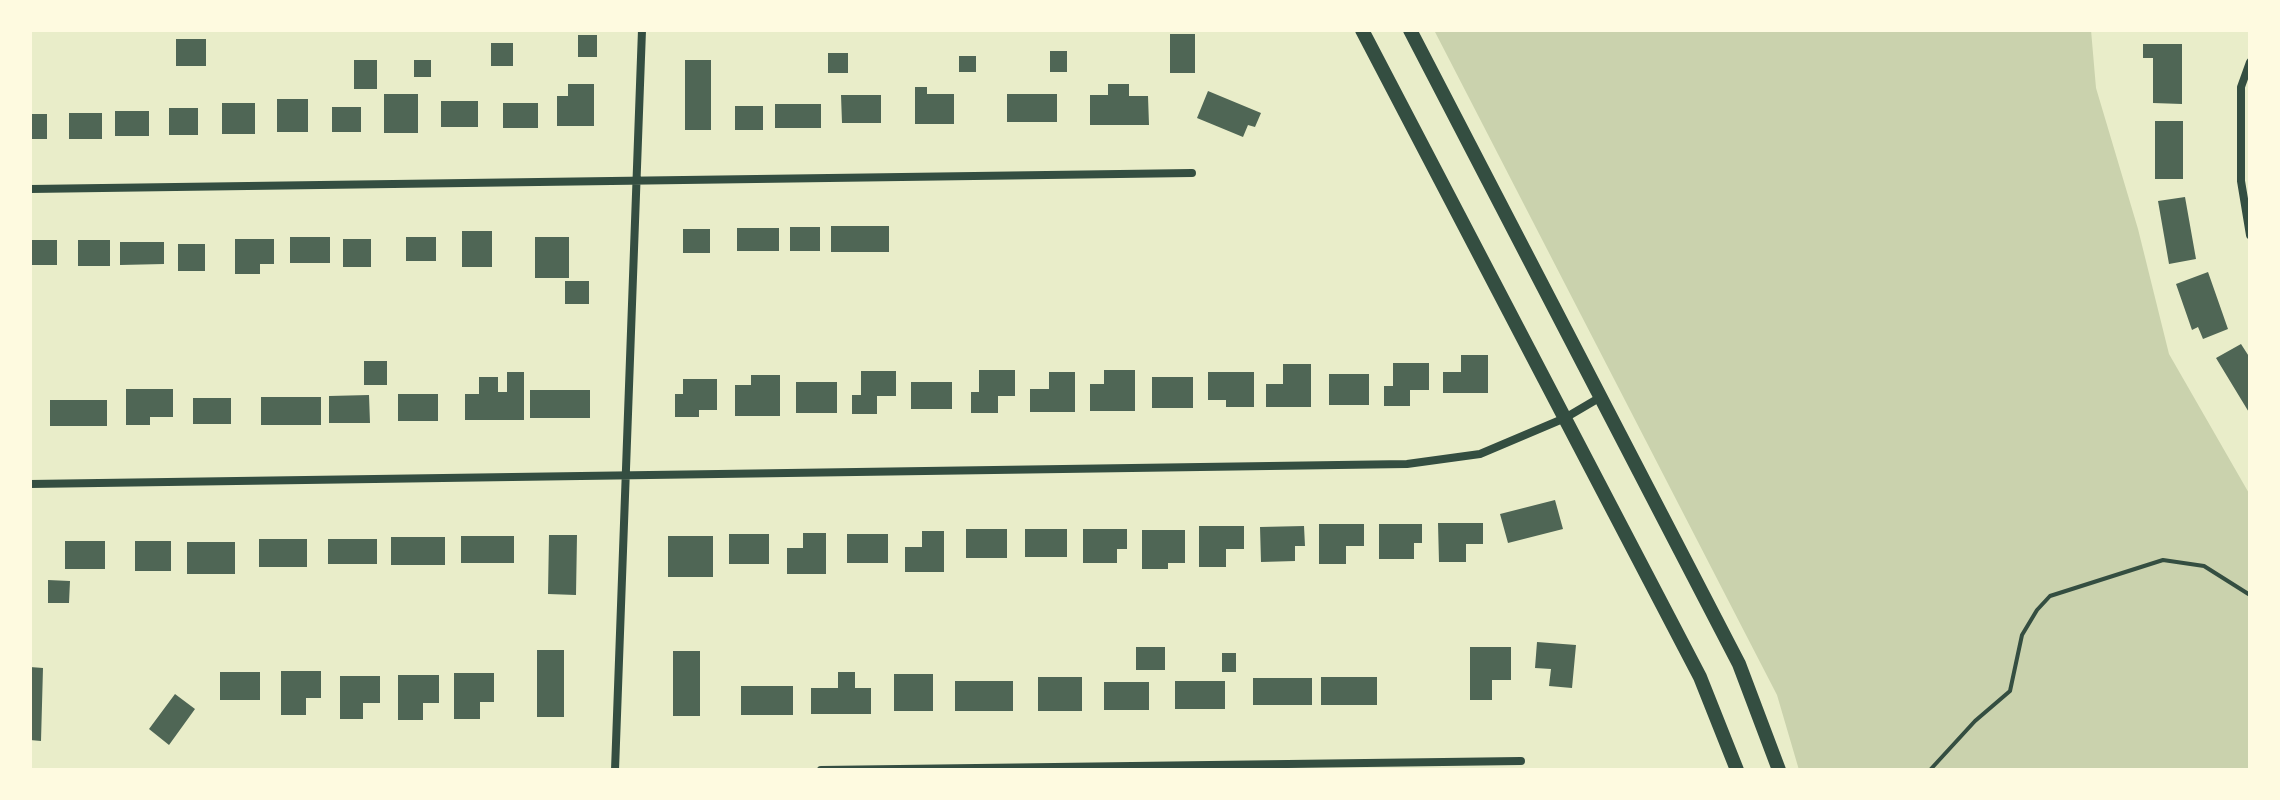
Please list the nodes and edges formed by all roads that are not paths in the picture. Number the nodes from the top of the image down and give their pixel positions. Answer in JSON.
{"nodes":[{"id":1,"x":642,"y":30,"type":"edge"},
{"id":2,"x":1362,"y":30,"type":"edge"},
{"id":3,"x":1410,"y":30,"type":"edge"},
{"id":4,"x":2250,"y":62,"type":"edge"},
{"id":5,"x":1192,"y":173,"type":"dead end"},
{"id":6,"x":635,"y":179,"type":"junction"},
{"id":7,"x":30,"y":189,"type":"edge"},
{"id":8,"x":2250,"y":235,"type":"edge"},
{"id":9,"x":1599,"y":398,"type":"junction"},
{"id":10,"x":1565,"y":418,"type":"junction"},
{"id":11,"x":624,"y":475,"type":"junction"},
{"id":12,"x":30,"y":484,"type":"edge"},
{"id":13,"x":1521,"y":761,"type":"dead end"},
{"id":14,"x":615,"y":770,"type":"edge"},
{"id":15,"x":821,"y":770,"type":"edge"},
{"id":16,"x":1737,"y":770,"type":"edge"},
{"id":17,"x":1779,"y":770,"type":"edge"}],
"edges":[{"from":1,"to":6,"type":"street"},
{"from":2,"to":10,"type":"street"},
{"from":3,"to":9,"type":"street"},
{"from":4,"to":8,"type":"street"},
{"from":5,"to":6,"type":"street"},
{"from":6,"to":7,"type":"street"},
{"from":6,"to":11,"type":"street"},
{"from":9,"to":10,"type":"street"},
{"from":9,"to":17,"type":"street"},
{"from":10,"to":11,"type":"street"},
{"from":10,"to":16,"type":"street"},
{"from":11,"to":12,"type":"street"},
{"from":11,"to":14,"type":"street"},
{"from":13,"to":15,"type":"street"}]}
